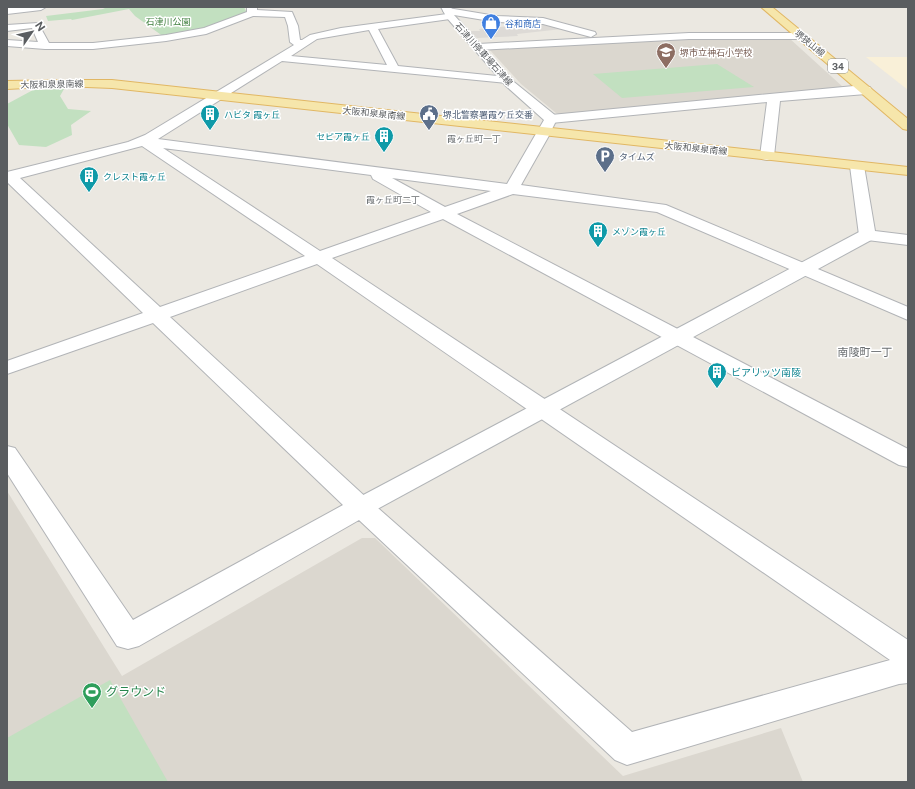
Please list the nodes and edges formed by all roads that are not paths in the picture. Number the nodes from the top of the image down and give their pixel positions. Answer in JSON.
{"nodes":[{"id":1,"x":40,"y":7,"type":"edge"},
{"id":2,"x":766,"y":7,"type":"edge"},
{"id":3,"x":780,"y":7,"type":"edge"},
{"id":4,"x":252,"y":10,"type":"edge"},
{"id":5,"x":7,"y":11,"type":"edge"},
{"id":6,"x":448,"y":12,"type":"edge"},
{"id":7,"x":372,"y":27,"type":"junction"},
{"id":8,"x":7,"y":28,"type":"edge"},
{"id":9,"x":801,"y":36,"type":"junction"},
{"id":10,"x":620,"y":40,"type":"junction"},
{"id":11,"x":7,"y":43,"type":"edge"},
{"id":12,"x":303,"y":43,"type":"junction"},
{"id":13,"x":45,"y":46,"type":"junction"},
{"id":14,"x":478,"y":47,"type":"junction"},
{"id":15,"x":832,"y":48,"type":"dead end"},
{"id":16,"x":282,"y":58,"type":"junction"},
{"id":17,"x":395,"y":70,"type":"junction"},
{"id":18,"x":507,"y":80,"type":"junction"},
{"id":19,"x":7,"y":85,"type":"edge"},
{"id":20,"x":866,"y":90,"type":"junction"},
{"id":21,"x":219,"y":96,"type":"junction"},
{"id":22,"x":774,"y":98,"type":"junction"},
{"id":23,"x":548,"y":125,"type":"junction"},
{"id":24,"x":908,"y":126,"type":"edge"},
{"id":25,"x":143,"y":141,"type":"junction"},
{"id":26,"x":767,"y":156,"type":"junction"},
{"id":27,"x":857,"y":166,"type":"junction"},
{"id":28,"x":369,"y":171,"type":"junction"},
{"id":29,"x":908,"y":171,"type":"edge"},
{"id":30,"x":8,"y":177,"type":"edge"},
{"id":31,"x":511,"y":189,"type":"junction"},
{"id":32,"x":444,"y":213,"type":"junction"},
{"id":33,"x":867,"y":235,"type":"junction"},
{"id":34,"x":908,"y":240,"type":"edge"},
{"id":35,"x":318,"y":257,"type":"junction"},
{"id":36,"x":803,"y":269,"type":"junction"},
{"id":37,"x":156,"y":314,"type":"junction"},
{"id":38,"x":908,"y":314,"type":"edge"},
{"id":39,"x":676,"y":337,"type":"junction"},
{"id":40,"x":7,"y":368,"type":"edge"},
{"id":41,"x":542,"y":409,"type":"junction"},
{"id":42,"x":7,"y":454,"type":"edge"},
{"id":43,"x":908,"y":459,"type":"edge"},
{"id":44,"x":361,"y":507,"type":"junction"},
{"id":45,"x":908,"y":656,"type":"edge"},
{"id":46,"x":908,"y":670,"type":"edge"}],
"edges":[{"from":1,"to":5,"type":"street"},
{"from":2,"to":9,"type":"main road","name":"堺狭山線","number":"34"},
{"from":3,"to":15,"type":"main road","name":"堺狭山線","number":"34"},
{"from":4,"to":12,"type":"street"},
{"from":4,"to":13,"type":"street"},
{"from":6,"to":7,"type":"street"},
{"from":6,"to":10,"type":"street"},
{"from":6,"to":14,"type":"street","name":"石津川停車場石津線"},
{"from":7,"to":12,"type":"street"},
{"from":7,"to":17,"type":"street"},
{"from":8,"to":13,"type":"street"},
{"from":9,"to":10,"type":"street"},
{"from":9,"to":20,"type":"main road","name":"堺狭山線","number":"34"},
{"from":10,"to":14,"type":"street"},
{"from":11,"to":13,"type":"street"},
{"from":12,"to":16,"type":"street"},
{"from":14,"to":18,"type":"street","name":"石津川停車場石津線"},
{"from":16,"to":17,"type":"street"},
{"from":16,"to":21,"type":"street"},
{"from":17,"to":18,"type":"street"},
{"from":18,"to":23,"type":"street","name":"石津川停車場石津線"},
{"from":19,"to":21,"type":"main road","name":"大阪和泉泉南線"},
{"from":20,"to":22,"type":"street"},
{"from":20,"to":24,"type":"main road","name":"堺狭山線","number":"34"},
{"from":21,"to":23,"type":"main road","name":"大阪和泉泉南線"},
{"from":21,"to":25,"type":"street"},
{"from":22,"to":23,"type":"street"},
{"from":22,"to":26,"type":"street"},
{"from":23,"to":26,"type":"main road","name":"大阪和泉泉南線"},
{"from":23,"to":31,"type":"street"},
{"from":25,"to":28,"type":"street"},
{"from":25,"to":30,"type":"street"},
{"from":25,"to":35,"type":"street"},
{"from":26,"to":27,"type":"main road","name":"大阪和泉泉南線"},
{"from":27,"to":29,"type":"main road","name":"大阪和泉泉南線"},
{"from":27,"to":33,"type":"street"},
{"from":28,"to":31,"type":"street"},
{"from":28,"to":32,"type":"street"},
{"from":30,"to":37,"type":"street"},
{"from":31,"to":32,"type":"street"},
{"from":31,"to":36,"type":"street"},
{"from":32,"to":35,"type":"street"},
{"from":32,"to":39,"type":"street"},
{"from":33,"to":34,"type":"street"},
{"from":33,"to":36,"type":"street"},
{"from":35,"to":37,"type":"street"},
{"from":35,"to":41,"type":"street"},
{"from":36,"to":38,"type":"street"},
{"from":36,"to":39,"type":"street"},
{"from":37,"to":40,"type":"street"},
{"from":37,"to":44,"type":"street"},
{"from":39,"to":41,"type":"street"},
{"from":39,"to":43,"type":"street"},
{"from":41,"to":44,"type":"street"},
{"from":41,"to":45,"type":"street"},
{"from":42,"to":44,"type":"street"},
{"from":44,"to":46,"type":"street"}]}
